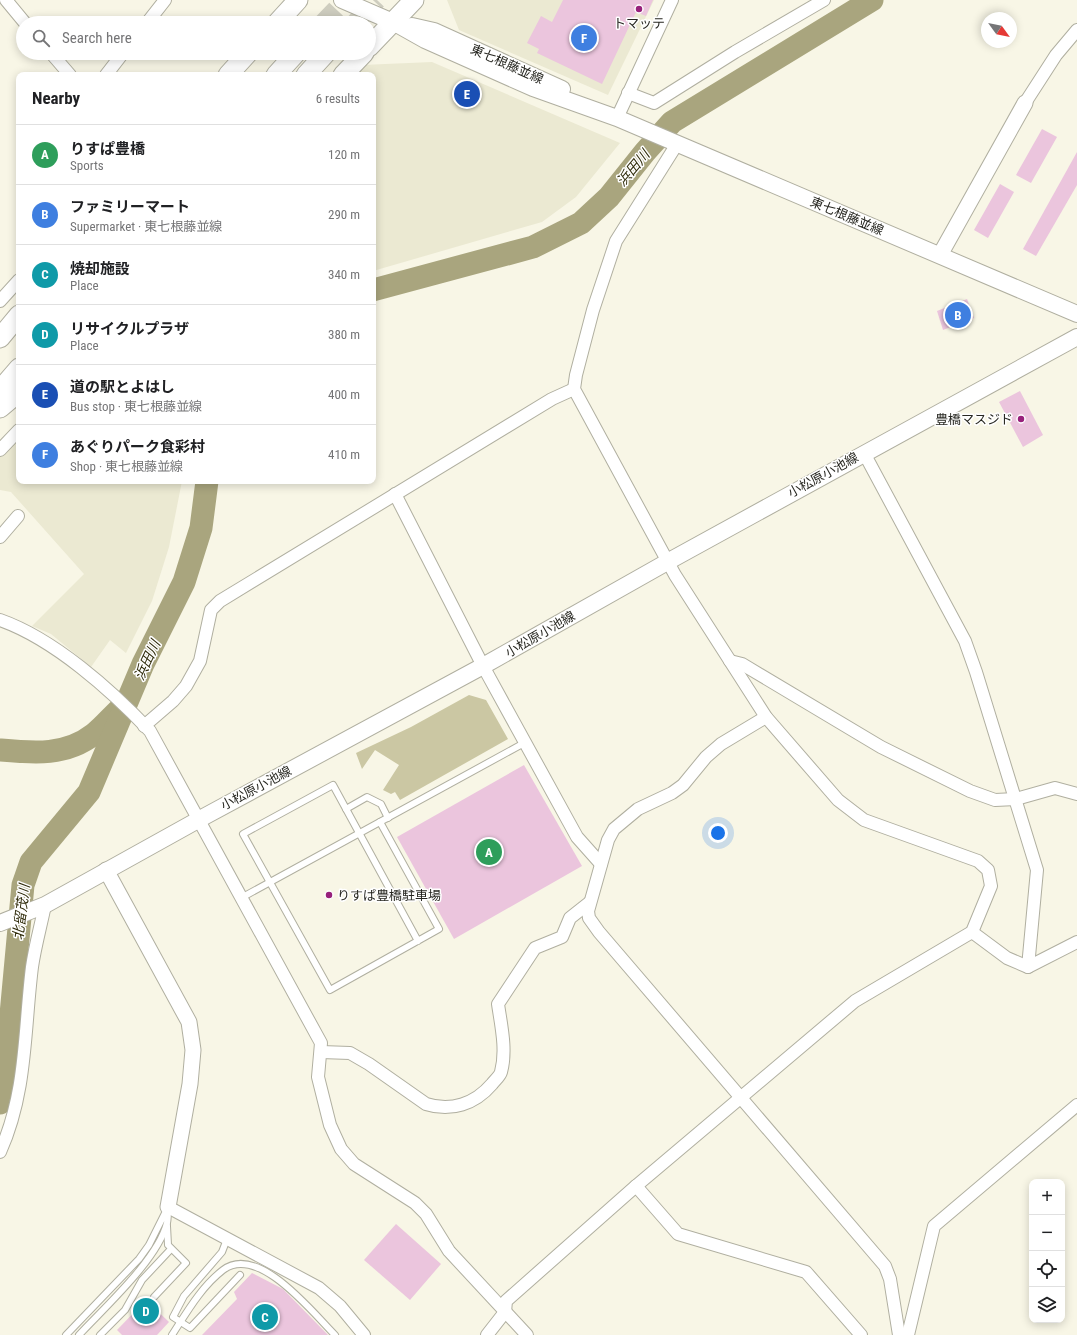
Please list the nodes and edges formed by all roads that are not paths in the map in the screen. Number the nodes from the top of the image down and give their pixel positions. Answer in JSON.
{"nodes":[{"id":1,"x":6,"y":0,"type":"edge"},
{"id":2,"x":164,"y":0,"type":"edge"},
{"id":3,"x":298,"y":0,"type":"edge"},
{"id":4,"x":342,"y":0,"type":"edge"},
{"id":5,"x":414,"y":0,"type":"edge"},
{"id":6,"x":672,"y":0,"type":"edge"},
{"id":7,"x":824,"y":0,"type":"edge"},
{"id":8,"x":20,"y":16,"type":"edge"},
{"id":9,"x":152,"y":16,"type":"edge"},
{"id":10,"x":283,"y":16,"type":"edge"},
{"id":11,"x":393,"y":22,"type":"junction"},
{"id":12,"x":1077,"y":30,"type":"edge"},
{"id":13,"x":376,"y":40,"type":"edge"},
{"id":14,"x":57,"y":60,"type":"edge"},
{"id":15,"x":118,"y":60,"type":"edge"},
{"id":16,"x":242,"y":60,"type":"edge"},
{"id":17,"x":290,"y":60,"type":"edge"},
{"id":18,"x":320,"y":60,"type":"edge"},
{"id":19,"x":357,"y":60,"type":"edge"},
{"id":20,"x":67,"y":72,"type":"edge"},
{"id":21,"x":108,"y":72,"type":"edge"},
{"id":22,"x":231,"y":72,"type":"edge"},
{"id":23,"x":279,"y":72,"type":"edge"},
{"id":24,"x":309,"y":72,"type":"edge"},
{"id":25,"x":346,"y":72,"type":"edge"},
{"id":26,"x":628,"y":93,"type":"junction"},
{"id":27,"x":1025,"y":103,"type":"joint"},
{"id":28,"x":617,"y":118,"type":"junction"},
{"id":29,"x":678,"y":144,"type":"junction"},
{"id":30,"x":940,"y":255,"type":"junction"},
{"id":31,"x":16,"y":283,"type":"edge"},
{"id":32,"x":0,"y":301,"type":"edge"},
{"id":33,"x":1077,"y":314,"type":"edge"},
{"id":34,"x":16,"y":319,"type":"edge"},
{"id":35,"x":1077,"y":337,"type":"edge"},
{"id":36,"x":0,"y":338,"type":"edge"},
{"id":37,"x":16,"y":371,"type":"edge"},
{"id":38,"x":16,"y":378,"type":"edge"},
{"id":39,"x":574,"y":389,"type":"junction"},
{"id":40,"x":0,"y":390,"type":"edge"},
{"id":41,"x":0,"y":394,"type":"edge"},
{"id":42,"x":16,"y":395,"type":"edge"},
{"id":43,"x":0,"y":408,"type":"edge"},
{"id":44,"x":16,"y":433,"type":"edge"},
{"id":45,"x":0,"y":450,"type":"edge"},
{"id":46,"x":864,"y":453,"type":"junction"},
{"id":47,"x":396,"y":494,"type":"junction"},
{"id":48,"x":18,"y":516,"type":"dead end"},
{"id":49,"x":0,"y":537,"type":"edge"},
{"id":50,"x":669,"y":561,"type":"junction"},
{"id":51,"x":0,"y":620,"type":"edge"},
{"id":52,"x":730,"y":661,"type":"junction"},
{"id":53,"x":483,"y":666,"type":"junction"},
{"id":54,"x":766,"y":716,"type":"junction"},
{"id":55,"x":142,"y":722,"type":"junction"},
{"id":56,"x":526,"y":742,"type":"junction"},
{"id":57,"x":1077,"y":794,"type":"edge"},
{"id":58,"x":1016,"y":799,"type":"junction"},
{"id":59,"x":346,"y":809,"type":"junction"},
{"id":60,"x":388,"y":818,"type":"junction"},
{"id":61,"x":198,"y":820,"type":"junction"},
{"id":62,"x":380,"y":822,"type":"junction"},
{"id":63,"x":360,"y":834,"type":"junction"},
{"id":64,"x":601,"y":864,"type":"junction"},
{"id":65,"x":106,"y":870,"type":"junction"},
{"id":66,"x":270,"y":883,"type":"junction"},
{"id":67,"x":242,"y":898,"type":"junction"},
{"id":68,"x":589,"y":903,"type":"junction"},
{"id":69,"x":41,"y":906,"type":"junction"},
{"id":70,"x":5,"y":921,"type":"edge"},
{"id":71,"x":972,"y":932,"type":"junction"},
{"id":72,"x":418,"y":940,"type":"junction"},
{"id":73,"x":1077,"y":942,"type":"edge"},
{"id":74,"x":1028,"y":967,"type":"junction"},
{"id":75,"x":321,"y":1052,"type":"junction"},
{"id":76,"x":742,"y":1098,"type":"junction"},
{"id":77,"x":1077,"y":1105,"type":"edge"},
{"id":78,"x":0,"y":1152,"type":"edge"},
{"id":79,"x":636,"y":1186,"type":"junction"},
{"id":80,"x":168,"y":1208,"type":"junction"},
{"id":81,"x":167,"y":1223,"type":"junction"},
{"id":82,"x":227,"y":1239,"type":"junction"},
{"id":83,"x":171,"y":1249,"type":"junction"},
{"id":84,"x":240,"y":1275,"type":"dead end"},
{"id":85,"x":154,"y":1297,"type":"dead end"},
{"id":86,"x":505,"y":1312,"type":"junction"},
{"id":87,"x":181,"y":1322,"type":"junction"},
{"id":88,"x":66,"y":1335,"type":"edge"},
{"id":89,"x":79,"y":1335,"type":"edge"},
{"id":90,"x":100,"y":1335,"type":"edge"},
{"id":91,"x":172,"y":1335,"type":"edge"},
{"id":92,"x":335,"y":1335,"type":"edge"},
{"id":93,"x":364,"y":1335,"type":"edge"},
{"id":94,"x":487,"y":1335,"type":"edge"},
{"id":95,"x":527,"y":1335,"type":"edge"},
{"id":96,"x":861,"y":1335,"type":"edge"},
{"id":97,"x":899,"y":1335,"type":"edge"},
{"id":98,"x":908,"y":1335,"type":"edge"}],
"edges":[{"from":1,"to":8,"type":"street"},
{"from":2,"to":9,"type":"street"},
{"from":3,"to":10,"type":"highway"},
{"from":4,"to":11,"type":"main road","name":"東七根藤並線"},
{"from":5,"to":11,"type":"highway"},
{"from":6,"to":26,"type":"street"},
{"from":7,"to":26,"type":"street"},
{"from":11,"to":13,"type":"highway"},
{"from":11,"to":28,"type":"main road","name":"東七根藤並線"},
{"from":12,"to":27,"type":"street"},
{"from":14,"to":20,"type":"street"},
{"from":15,"to":21,"type":"street"},
{"from":16,"to":22,"type":"highway"},
{"from":17,"to":23,"type":"highway"},
{"from":18,"to":24,"type":"highway"},
{"from":19,"to":25,"type":"highway"},
{"from":26,"to":28,"type":"street"},
{"from":27,"to":30,"type":"street"},
{"from":28,"to":29,"type":"main road","name":"東七根藤並線"},
{"from":29,"to":30,"type":"main road","name":"東七根藤並線"},
{"from":29,"to":39,"type":"street"},
{"from":30,"to":33,"type":"main road","name":"東七根藤並線"},
{"from":31,"to":32,"type":"street"},
{"from":34,"to":36,"type":"highway"},
{"from":35,"to":46,"type":"main road","name":"小松原小池線"},
{"from":37,"to":40,"type":"highway"},
{"from":38,"to":41,"type":"highway"},
{"from":39,"to":47,"type":"street"},
{"from":39,"to":50,"type":"street"},
{"from":42,"to":43,"type":"highway"},
{"from":44,"to":45,"type":"street"},
{"from":46,"to":50,"type":"main road","name":"小松原小池線"},
{"from":46,"to":58,"type":"street"},
{"from":47,"to":53,"type":"street"},
{"from":47,"to":55,"type":"street"},
{"from":48,"to":49,"type":"street"},
{"from":50,"to":52,"type":"street"},
{"from":50,"to":53,"type":"main road","name":"小松原小池線"},
{"from":51,"to":55,"type":"street"},
{"from":52,"to":54,"type":"street"},
{"from":52,"to":58,"type":"street"},
{"from":53,"to":56,"type":"street"},
{"from":53,"to":61,"type":"main road","name":"小松原小池線"},
{"from":54,"to":64,"type":"street"},
{"from":54,"to":71,"type":"street"},
{"from":55,"to":61,"type":"street"},
{"from":56,"to":60,"type":"lane"},
{"from":56,"to":64,"type":"street"},
{"from":57,"to":58,"type":"street"},
{"from":58,"to":74,"type":"street"},
{"from":59,"to":60,"type":"lane"},
{"from":59,"to":63,"type":"lane"},
{"from":59,"to":66,"type":"lane"},
{"from":60,"to":62,"type":"lane"},
{"from":61,"to":65,"type":"main road","name":"小松原小池線"},
{"from":61,"to":67,"type":"street"},
{"from":62,"to":63,"type":"lane"},
{"from":62,"to":72,"type":"lane"},
{"from":63,"to":66,"type":"lane"},
{"from":63,"to":72,"type":"lane"},
{"from":64,"to":68,"type":"street"},
{"from":65,"to":69,"type":"main road","name":"小松原小池線"},
{"from":65,"to":80,"type":"street"},
{"from":66,"to":67,"type":"lane"},
{"from":66,"to":72,"type":"lane"},
{"from":67,"to":75,"type":"street"},
{"from":68,"to":75,"type":"street"},
{"from":68,"to":76,"type":"street"},
{"from":69,"to":70,"type":"main road","name":"小松原小池線"},
{"from":69,"to":78,"type":"street"},
{"from":71,"to":74,"type":"street"},
{"from":71,"to":76,"type":"street"},
{"from":73,"to":74,"type":"street"},
{"from":75,"to":86,"type":"street"},
{"from":76,"to":79,"type":"street"},
{"from":76,"to":97,"type":"street"},
{"from":77,"to":98,"type":"street"},
{"from":79,"to":86,"type":"street"},
{"from":79,"to":96,"type":"street"},
{"from":80,"to":81,"type":"lane"},
{"from":80,"to":82,"type":"street"},
{"from":80,"to":88,"type":"lane"},
{"from":81,"to":83,"type":"lane"},
{"from":81,"to":89,"type":"lane"},
{"from":82,"to":87,"type":"lane"},
{"from":82,"to":93,"type":"street"},
{"from":83,"to":85,"type":"lane"},
{"from":83,"to":90,"type":"lane"},
{"from":84,"to":87,"type":"lane"},
{"from":86,"to":94,"type":"street"},
{"from":86,"to":95,"type":"street"},
{"from":87,"to":91,"type":"lane"},
{"from":87,"to":92,"type":"lane"}]}
